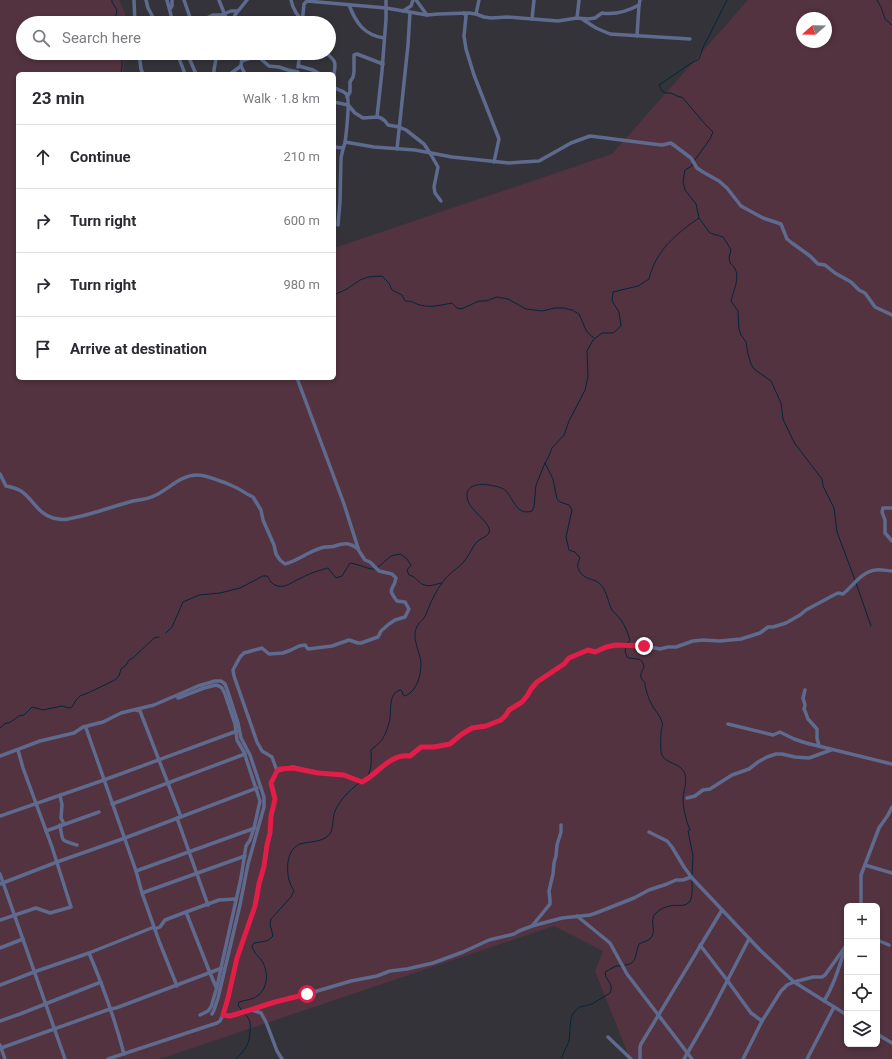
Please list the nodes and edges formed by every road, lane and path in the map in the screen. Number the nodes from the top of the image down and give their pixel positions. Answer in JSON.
{"nodes":[{"id":1,"x":134,"y":0,"type":"edge"},
{"id":2,"x":146,"y":0,"type":"edge"},
{"id":3,"x":167,"y":0,"type":"edge"},
{"id":4,"x":172,"y":0,"type":"edge"},
{"id":5,"x":184,"y":0,"type":"edge"},
{"id":6,"x":219,"y":0,"type":"edge"},
{"id":7,"x":247,"y":0,"type":"edge"},
{"id":8,"x":291,"y":0,"type":"edge"},
{"id":9,"x":360,"y":0,"type":"edge"},
{"id":10,"x":386,"y":0,"type":"edge"},
{"id":11,"x":413,"y":0,"type":"edge"},
{"id":12,"x":416,"y":0,"type":"edge"},
{"id":13,"x":479,"y":0,"type":"edge"},
{"id":14,"x":534,"y":0,"type":"edge"},
{"id":15,"x":580,"y":0,"type":"edge"},
{"id":16,"x":640,"y":0,"type":"edge"},
{"id":17,"x":304,"y":1,"type":"edge"},
{"id":18,"x":349,"y":5,"type":"junction"},
{"id":19,"x":360,"y":5,"type":"junction"},
{"id":20,"x":639,"y":5,"type":"junction"},
{"id":21,"x":386,"y":8,"type":"junction"},
{"id":22,"x":170,"y":9,"type":"junction"},
{"id":23,"x":238,"y":11,"type":"junction"},
{"id":24,"x":404,"y":11,"type":"junction"},
{"id":25,"x":410,"y":12,"type":"junction"},
{"id":26,"x":224,"y":13,"type":"junction"},
{"id":27,"x":464,"y":13,"type":"junction"},
{"id":28,"x":476,"y":14,"type":"junction"},
{"id":29,"x":427,"y":15,"type":"junction"},
{"id":30,"x":135,"y":16,"type":"edge"},
{"id":31,"x":152,"y":16,"type":"edge"},
{"id":32,"x":172,"y":16,"type":"edge"},
{"id":33,"x":190,"y":16,"type":"edge"},
{"id":34,"x":211,"y":16,"type":"edge"},
{"id":35,"x":225,"y":16,"type":"edge"},
{"id":36,"x":235,"y":16,"type":"edge"},
{"id":37,"x":298,"y":16,"type":"edge"},
{"id":38,"x":303,"y":16,"type":"edge"},
{"id":39,"x":579,"y":18,"type":"junction"},
{"id":40,"x":532,"y":19,"type":"junction"},
{"id":41,"x":637,"y":36,"type":"junction"},
{"id":42,"x":384,"y":38,"type":"junction"},
{"id":43,"x":690,"y":39,"type":"dead end"},
{"id":44,"x":140,"y":60,"type":"edge"},
{"id":45,"x":180,"y":60,"type":"edge"},
{"id":46,"x":190,"y":60,"type":"edge"},
{"id":47,"x":215,"y":60,"type":"edge"},
{"id":48,"x":245,"y":60,"type":"edge"},
{"id":49,"x":262,"y":60,"type":"edge"},
{"id":50,"x":299,"y":60,"type":"edge"},
{"id":51,"x":334,"y":60,"type":"edge"},
{"id":52,"x":242,"y":61,"type":"joint"},
{"id":53,"x":383,"y":64,"type":"junction"},
{"id":54,"x":241,"y":66,"type":"junction"},
{"id":55,"x":299,"y":66,"type":"junction"},
{"id":56,"x":141,"y":69,"type":"junction"},
{"id":57,"x":139,"y":72,"type":"edge"},
{"id":58,"x":142,"y":72,"type":"edge"},
{"id":59,"x":184,"y":72,"type":"edge"},
{"id":60,"x":195,"y":72,"type":"edge"},
{"id":61,"x":214,"y":72,"type":"edge"},
{"id":62,"x":233,"y":72,"type":"edge"},
{"id":63,"x":244,"y":72,"type":"edge"},
{"id":64,"x":294,"y":72,"type":"edge"},
{"id":65,"x":298,"y":72,"type":"edge"},
{"id":66,"x":316,"y":72,"type":"edge"},
{"id":67,"x":334,"y":72,"type":"edge"},
{"id":68,"x":336,"y":88,"type":"edge"},
{"id":69,"x":347,"y":97,"type":"junction"},
{"id":70,"x":336,"y":102,"type":"edge"},
{"id":71,"x":348,"y":105,"type":"junction"},
{"id":72,"x":377,"y":117,"type":"junction"},
{"id":73,"x":399,"y":127,"type":"junction"},
{"id":74,"x":345,"y":142,"type":"junction"},
{"id":75,"x":336,"y":147,"type":"edge"},
{"id":76,"x":343,"y":148,"type":"junction"},
{"id":77,"x":397,"y":149,"type":"junction"},
{"id":78,"x":430,"y":153,"type":"junction"},
{"id":79,"x":494,"y":162,"type":"junction"},
{"id":80,"x":441,"y":201,"type":"dead end"},
{"id":81,"x":338,"y":224,"type":"dead end"},
{"id":82,"x":892,"y":315,"type":"edge"},
{"id":83,"x":298,"y":380,"type":"edge"},
{"id":84,"x":0,"y":474,"type":"edge"},
{"id":85,"x":892,"y":508,"type":"edge"},
{"id":86,"x":892,"y":541,"type":"edge"},
{"id":87,"x":358,"y":549,"type":"junction"},
{"id":88,"x":892,"y":571,"type":"edge"},
{"id":89,"x":805,"y":690,"type":"dead end"},
{"id":90,"x":138,"y":711,"type":"junction"},
{"id":91,"x":728,"y":724,"type":"dead end"},
{"id":92,"x":86,"y":728,"type":"dead end"},
{"id":93,"x":238,"y":731,"type":"junction"},
{"id":94,"x":819,"y":746,"type":"junction"},
{"id":95,"x":18,"y":750,"type":"junction"},
{"id":96,"x":831,"y":750,"type":"junction"},
{"id":97,"x":245,"y":754,"type":"junction"},
{"id":98,"x":0,"y":756,"type":"edge"},
{"id":99,"x":159,"y":760,"type":"junction"},
{"id":100,"x":892,"y":764,"type":"edge"},
{"id":101,"x":277,"y":771,"type":"junction"},
{"id":102,"x":104,"y":780,"type":"junction"},
{"id":103,"x":168,"y":783,"type":"junction"},
{"id":104,"x":257,"y":788,"type":"junction"},
{"id":105,"x":60,"y":795,"type":"junction"},
{"id":106,"x":687,"y":798,"type":"dead end"},
{"id":107,"x":36,"y":803,"type":"junction"},
{"id":108,"x":112,"y":804,"type":"junction"},
{"id":109,"x":892,"y":807,"type":"edge"},
{"id":110,"x":99,"y":812,"type":"dead end"},
{"id":111,"x":0,"y":816,"type":"edge"},
{"id":112,"x":179,"y":818,"type":"junction"},
{"id":113,"x":258,"y":819,"type":"junction"},
{"id":114,"x":62,"y":825,"type":"junction"},
{"id":115,"x":561,"y":825,"type":"dead end"},
{"id":116,"x":256,"y":828,"type":"junction"},
{"id":117,"x":46,"y":831,"type":"junction"},
{"id":118,"x":649,"y":832,"type":"dead end"},
{"id":119,"x":125,"y":838,"type":"junction"},
{"id":120,"x":77,"y":845,"type":"dead end"},
{"id":121,"x":189,"y":852,"type":"junction"},
{"id":122,"x":245,"y":856,"type":"junction"},
{"id":123,"x":57,"y":862,"type":"junction"},
{"id":124,"x":865,"y":865,"type":"junction"},
{"id":125,"x":136,"y":870,"type":"junction"},
{"id":126,"x":197,"y":873,"type":"junction"},
{"id":127,"x":892,"y":873,"type":"edge"},
{"id":128,"x":0,"y":874,"type":"edge"},
{"id":129,"x":691,"y":877,"type":"junction"},
{"id":130,"x":243,"y":878,"type":"junction"},
{"id":131,"x":2,"y":884,"type":"edge"},
{"id":132,"x":142,"y":893,"type":"junction"},
{"id":133,"x":236,"y":899,"type":"junction"},
{"id":134,"x":861,"y":903,"type":"edge"},
{"id":135,"x":208,"y":905,"type":"junction"},
{"id":136,"x":722,"y":910,"type":"junction"},
{"id":137,"x":186,"y":912,"type":"junction"},
{"id":138,"x":15,"y":915,"type":"junction"},
{"id":139,"x":577,"y":916,"type":"junction"},
{"id":140,"x":0,"y":920,"type":"edge"},
{"id":141,"x":532,"y":926,"type":"junction"},
{"id":142,"x":154,"y":928,"type":"junction"},
{"id":143,"x":750,"y":939,"type":"junction"},
{"id":144,"x":23,"y":940,"type":"junction"},
{"id":145,"x":880,"y":941,"type":"edge"},
{"id":146,"x":700,"y":945,"type":"junction"},
{"id":147,"x":889,"y":945,"type":"dead end"},
{"id":148,"x":0,"y":948,"type":"edge"},
{"id":149,"x":844,"y":948,"type":"edge"},
{"id":150,"x":844,"y":950,"type":"edge"},
{"id":151,"x":89,"y":953,"type":"junction"},
{"id":152,"x":223,"y":968,"type":"junction"},
{"id":153,"x":34,"y":972,"type":"junction"},
{"id":154,"x":210,"y":973,"type":"junction"},
{"id":155,"x":727,"y":980,"type":"junction"},
{"id":156,"x":100,"y":982,"type":"junction"},
{"id":157,"x":794,"y":982,"type":"junction"},
{"id":158,"x":0,"y":985,"type":"edge"},
{"id":159,"x":177,"y":986,"type":"junction"},
{"id":160,"x":216,"y":987,"type":"junction"},
{"id":161,"x":824,"y":1002,"type":"junction"},
{"id":162,"x":46,"y":1003,"type":"junction"},
{"id":163,"x":834,"y":1007,"type":"junction"},
{"id":164,"x":110,"y":1009,"type":"junction"},
{"id":165,"x":252,"y":1010,"type":"junction"},
{"id":166,"x":844,"y":1013,"type":"edge"},
{"id":167,"x":212,"y":1014,"type":"dead end"},
{"id":168,"x":200,"y":1015,"type":"dead end"},
{"id":169,"x":223,"y":1015,"type":"junction"},
{"id":170,"x":658,"y":1015,"type":"junction"},
{"id":171,"x":0,"y":1021,"type":"edge"},
{"id":172,"x":762,"y":1021,"type":"junction"},
{"id":173,"x":54,"y":1029,"type":"junction"},
{"id":174,"x":880,"y":1036,"type":"edge"},
{"id":175,"x":608,"y":1037,"type":"dead end"},
{"id":176,"x":892,"y":1043,"type":"edge"},
{"id":177,"x":1,"y":1047,"type":"edge"},
{"id":178,"x":688,"y":1053,"type":"junction"},
{"id":179,"x":124,"y":1054,"type":"junction"},
{"id":180,"x":281,"y":1058,"type":"edge"},
{"id":181,"x":5,"y":1059,"type":"edge"},
{"id":182,"x":65,"y":1059,"type":"edge"},
{"id":183,"x":108,"y":1059,"type":"edge"},
{"id":184,"x":631,"y":1059,"type":"edge"},
{"id":185,"x":640,"y":1059,"type":"edge"},
{"id":186,"x":684,"y":1059,"type":"edge"},
{"id":187,"x":692,"y":1059,"type":"edge"},
{"id":188,"x":743,"y":1059,"type":"edge"},
{"id":189,"x":807,"y":1059,"type":"edge"}],
"edges":[{"from":1,"to":30,"type":"street"},
{"from":2,"to":31,"type":"street"},
{"from":3,"to":22,"type":"street"},
{"from":4,"to":22,"type":"street"},
{"from":5,"to":33,"type":"street"},
{"from":6,"to":26,"type":"street"},
{"from":7,"to":23,"type":"street"},
{"from":8,"to":37,"type":"street"},
{"from":9,"to":19,"type":"street"},
{"from":10,"to":21,"type":"street"},
{"from":11,"to":24,"type":"street"},
{"from":12,"to":29,"type":"street"},
{"from":13,"to":28,"type":"street"},
{"from":14,"to":40,"type":"street"},
{"from":15,"to":39,"type":"street"},
{"from":16,"to":20,"type":"street"},
{"from":17,"to":18,"type":"street"},
{"from":17,"to":38,"type":"street"},
{"from":18,"to":19,"type":"street"},
{"from":18,"to":42,"type":"street"},
{"from":19,"to":21,"type":"street"},
{"from":20,"to":39,"type":"street"},
{"from":20,"to":41,"type":"street"},
{"from":21,"to":24,"type":"street"},
{"from":21,"to":42,"type":"street"},
{"from":22,"to":32,"type":"street"},
{"from":23,"to":26,"type":"street"},
{"from":23,"to":36,"type":"street"},
{"from":24,"to":25,"type":"street"},
{"from":25,"to":29,"type":"street"},
{"from":25,"to":73,"type":"street"},
{"from":26,"to":34,"type":"street"},
{"from":26,"to":35,"type":"street"},
{"from":27,"to":28,"type":"street"},
{"from":27,"to":29,"type":"street"},
{"from":27,"to":79,"type":"street"},
{"from":28,"to":40,"type":"street"},
{"from":39,"to":40,"type":"street"},
{"from":39,"to":41,"type":"street"},
{"from":41,"to":43,"type":"street"},
{"from":42,"to":53,"type":"street"},
{"from":44,"to":56,"type":"street"},
{"from":45,"to":59,"type":"street"},
{"from":46,"to":60,"type":"street"},
{"from":47,"to":61,"type":"street"},
{"from":48,"to":52,"type":"street"},
{"from":49,"to":64,"type":"street"},
{"from":50,"to":55,"type":"street"},
{"from":51,"to":67,"type":"street"},
{"from":52,"to":54,"type":"street"},
{"from":53,"to":69,"type":"street"},
{"from":53,"to":72,"type":"street"},
{"from":54,"to":62,"type":"street"},
{"from":54,"to":63,"type":"street"},
{"from":55,"to":65,"type":"street"},
{"from":55,"to":66,"type":"street"},
{"from":56,"to":57,"type":"street"},
{"from":56,"to":58,"type":"street"},
{"from":68,"to":69,"type":"street"},
{"from":69,"to":71,"type":"street"},
{"from":70,"to":71,"type":"street"},
{"from":71,"to":72,"type":"street"},
{"from":71,"to":74,"type":"street"},
{"from":72,"to":73,"type":"street"},
{"from":73,"to":77,"type":"street"},
{"from":73,"to":78,"type":"street"},
{"from":74,"to":76,"type":"street"},
{"from":74,"to":77,"type":"street"},
{"from":75,"to":76,"type":"street"},
{"from":76,"to":81,"type":"street"},
{"from":77,"to":78,"type":"street"},
{"from":78,"to":79,"type":"street"},
{"from":78,"to":80,"type":"street"},
{"from":79,"to":82,"type":"street"},
{"from":83,"to":87,"type":"street"},
{"from":84,"to":87,"type":"street"},
{"from":85,"to":86,"type":"street"},
{"from":87,"to":101,"type":"street"},
{"from":88,"to":101,"type":"street"},
{"from":89,"to":94,"type":"street"},
{"from":90,"to":93,"type":"street"},
{"from":90,"to":95,"type":"street"},
{"from":90,"to":99,"type":"street"},
{"from":91,"to":94,"type":"street"},
{"from":92,"to":102,"type":"street"},
{"from":93,"to":97,"type":"street"},
{"from":93,"to":99,"type":"street"},
{"from":93,"to":113,"type":"street"},
{"from":94,"to":96,"type":"street"},
{"from":95,"to":98,"type":"street"},
{"from":95,"to":107,"type":"street"},
{"from":96,"to":100,"type":"street"},
{"from":96,"to":106,"type":"street"},
{"from":97,"to":103,"type":"street"},
{"from":97,"to":104,"type":"street"},
{"from":99,"to":102,"type":"street"},
{"from":99,"to":103,"type":"street"},
{"from":101,"to":169,"type":"street"},
{"from":102,"to":105,"type":"street"},
{"from":102,"to":108,"type":"street"},
{"from":103,"to":108,"type":"street"},
{"from":103,"to":112,"type":"street"},
{"from":104,"to":112,"type":"street"},
{"from":104,"to":113,"type":"street"},
{"from":105,"to":107,"type":"street"},
{"from":105,"to":114,"type":"street"},
{"from":107,"to":111,"type":"street"},
{"from":107,"to":117,"type":"street"},
{"from":108,"to":119,"type":"street"},
{"from":109,"to":124,"type":"street"},
{"from":110,"to":114,"type":"street"},
{"from":112,"to":119,"type":"street"},
{"from":112,"to":121,"type":"street"},
{"from":113,"to":116,"type":"street"},
{"from":114,"to":117,"type":"street"},
{"from":114,"to":120,"type":"street"},
{"from":115,"to":141,"type":"street"},
{"from":116,"to":121,"type":"street"},
{"from":116,"to":122,"type":"street"},
{"from":116,"to":130,"type":"street"},
{"from":117,"to":123,"type":"street"},
{"from":118,"to":129,"type":"street"},
{"from":119,"to":123,"type":"street"},
{"from":119,"to":125,"type":"street"},
{"from":121,"to":125,"type":"street"},
{"from":121,"to":126,"type":"street"},
{"from":122,"to":126,"type":"street"},
{"from":122,"to":130,"type":"street"},
{"from":123,"to":131,"type":"street"},
{"from":123,"to":138,"type":"street"},
{"from":124,"to":127,"type":"street"},
{"from":124,"to":134,"type":"street"},
{"from":125,"to":132,"type":"street"},
{"from":126,"to":132,"type":"street"},
{"from":126,"to":135,"type":"street"},
{"from":128,"to":131,"type":"street"},
{"from":129,"to":136,"type":"street"},
{"from":129,"to":139,"type":"street"},
{"from":130,"to":133,"type":"street"},
{"from":130,"to":152,"type":"street"},
{"from":131,"to":138,"type":"street"},
{"from":132,"to":142,"type":"street"},
{"from":133,"to":135,"type":"street"},
{"from":133,"to":152,"type":"street"},
{"from":135,"to":137,"type":"street"},
{"from":136,"to":143,"type":"street"},
{"from":136,"to":146,"type":"street"},
{"from":137,"to":142,"type":"street"},
{"from":137,"to":154,"type":"street"},
{"from":138,"to":140,"type":"street"},
{"from":138,"to":144,"type":"street"},
{"from":139,"to":141,"type":"street"},
{"from":139,"to":170,"type":"street"},
{"from":141,"to":165,"type":"street"},
{"from":142,"to":151,"type":"street"},
{"from":142,"to":159,"type":"street"},
{"from":143,"to":155,"type":"street"},
{"from":143,"to":157,"type":"street"},
{"from":144,"to":148,"type":"street"},
{"from":144,"to":153,"type":"street"},
{"from":145,"to":147,"type":"street"},
{"from":146,"to":155,"type":"street"},
{"from":146,"to":170,"type":"street"},
{"from":149,"to":157,"type":"street"},
{"from":150,"to":161,"type":"street"},
{"from":151,"to":153,"type":"street"},
{"from":151,"to":156,"type":"street"},
{"from":152,"to":154,"type":"street"},
{"from":152,"to":160,"type":"street"},
{"from":152,"to":167,"type":"street"},
{"from":153,"to":158,"type":"street"},
{"from":153,"to":162,"type":"street"},
{"from":154,"to":159,"type":"street"},
{"from":154,"to":160,"type":"street"},
{"from":155,"to":172,"type":"street"},
{"from":155,"to":178,"type":"street"},
{"from":156,"to":162,"type":"street"},
{"from":156,"to":164,"type":"street"},
{"from":157,"to":161,"type":"street"},
{"from":157,"to":172,"type":"street"},
{"from":159,"to":164,"type":"street"},
{"from":160,"to":168,"type":"street"},
{"from":161,"to":163,"type":"street"},
{"from":162,"to":171,"type":"street"},
{"from":162,"to":173,"type":"street"},
{"from":163,"to":166,"type":"street"},
{"from":163,"to":189,"type":"street"},
{"from":164,"to":173,"type":"street"},
{"from":164,"to":179,"type":"street"},
{"from":165,"to":169,"type":"street"},
{"from":165,"to":180,"type":"street"},
{"from":169,"to":179,"type":"street"},
{"from":170,"to":178,"type":"street"},
{"from":170,"to":185,"type":"street"},
{"from":172,"to":188,"type":"street"},
{"from":173,"to":177,"type":"street"},
{"from":173,"to":182,"type":"street"},
{"from":174,"to":176,"type":"street"},
{"from":175,"to":184,"type":"street"},
{"from":177,"to":181,"type":"street"},
{"from":178,"to":186,"type":"street"},
{"from":178,"to":187,"type":"street"},
{"from":179,"to":183,"type":"street"}]}
